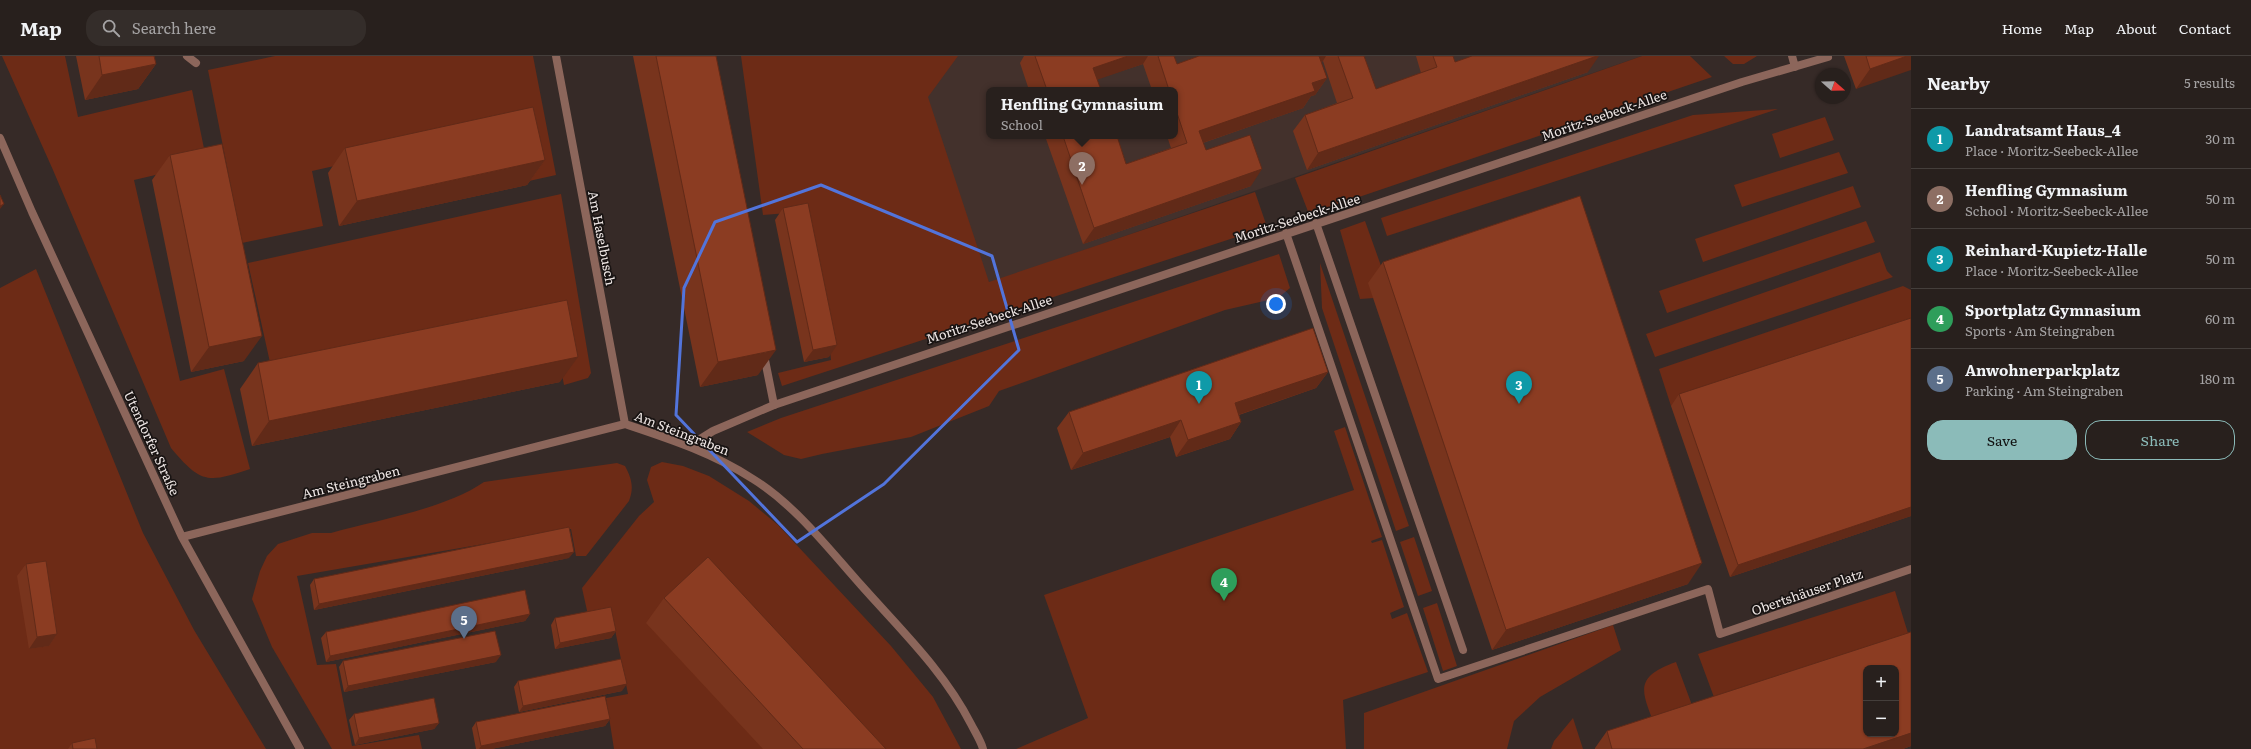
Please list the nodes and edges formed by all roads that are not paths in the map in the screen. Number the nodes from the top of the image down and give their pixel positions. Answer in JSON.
{"nodes":[{"id":1,"x":187,"y":56,"type":"edge"},
{"id":2,"x":556,"y":56,"type":"edge"},
{"id":3,"x":1792,"y":56,"type":"edge"},
{"id":4,"x":1828,"y":57,"type":"edge"},
{"id":5,"x":196,"y":63,"type":"dead end"},
{"id":6,"x":1795,"y":67,"type":"junction"},
{"id":7,"x":0,"y":138,"type":"edge"},
{"id":8,"x":1316,"y":223,"type":"junction"},
{"id":9,"x":1286,"y":233,"type":"junction"},
{"id":10,"x":761,"y":343,"type":"edge"},
{"id":11,"x":774,"y":405,"type":"junction"},
{"id":12,"x":625,"y":424,"type":"junction"},
{"id":13,"x":689,"y":446,"type":"junction"},
{"id":14,"x":182,"y":537,"type":"junction"},
{"id":15,"x":1911,"y":569,"type":"edge"},
{"id":16,"x":1463,"y":650,"type":"dead end"},
{"id":17,"x":300,"y":749,"type":"edge"},
{"id":18,"x":983,"y":749,"type":"edge"}],
"edges":[{"from":1,"to":5,"type":"street"},
{"from":2,"to":12,"type":"street","name":"Am Haselbusch"},
{"from":3,"to":6,"type":"street"},
{"from":4,"to":6,"type":"street","name":"Moritz-Seebeck-Allee"},
{"from":6,"to":8,"type":"street","name":"Moritz-Seebeck-Allee"},
{"from":7,"to":14,"type":"street","name":"Utendorfer Straße"},
{"from":8,"to":9,"type":"street","name":"Moritz-Seebeck-Allee"},
{"from":8,"to":16,"type":"street"},
{"from":9,"to":11,"type":"street","name":"Moritz-Seebeck-Allee"},
{"from":9,"to":15,"type":"street","name":"Obertshäuser Platz"},
{"from":10,"to":11,"type":"street"},
{"from":11,"to":13,"type":"street","name":"Moritz-Seebeck-Allee"},
{"from":12,"to":13,"type":"street","name":"Am Steingraben"},
{"from":12,"to":14,"type":"street","name":"Am Steingraben"},
{"from":13,"to":18,"type":"street","name":"Am Steingraben"},
{"from":14,"to":17,"type":"street","name":"Utendorfer Straße"}]}
